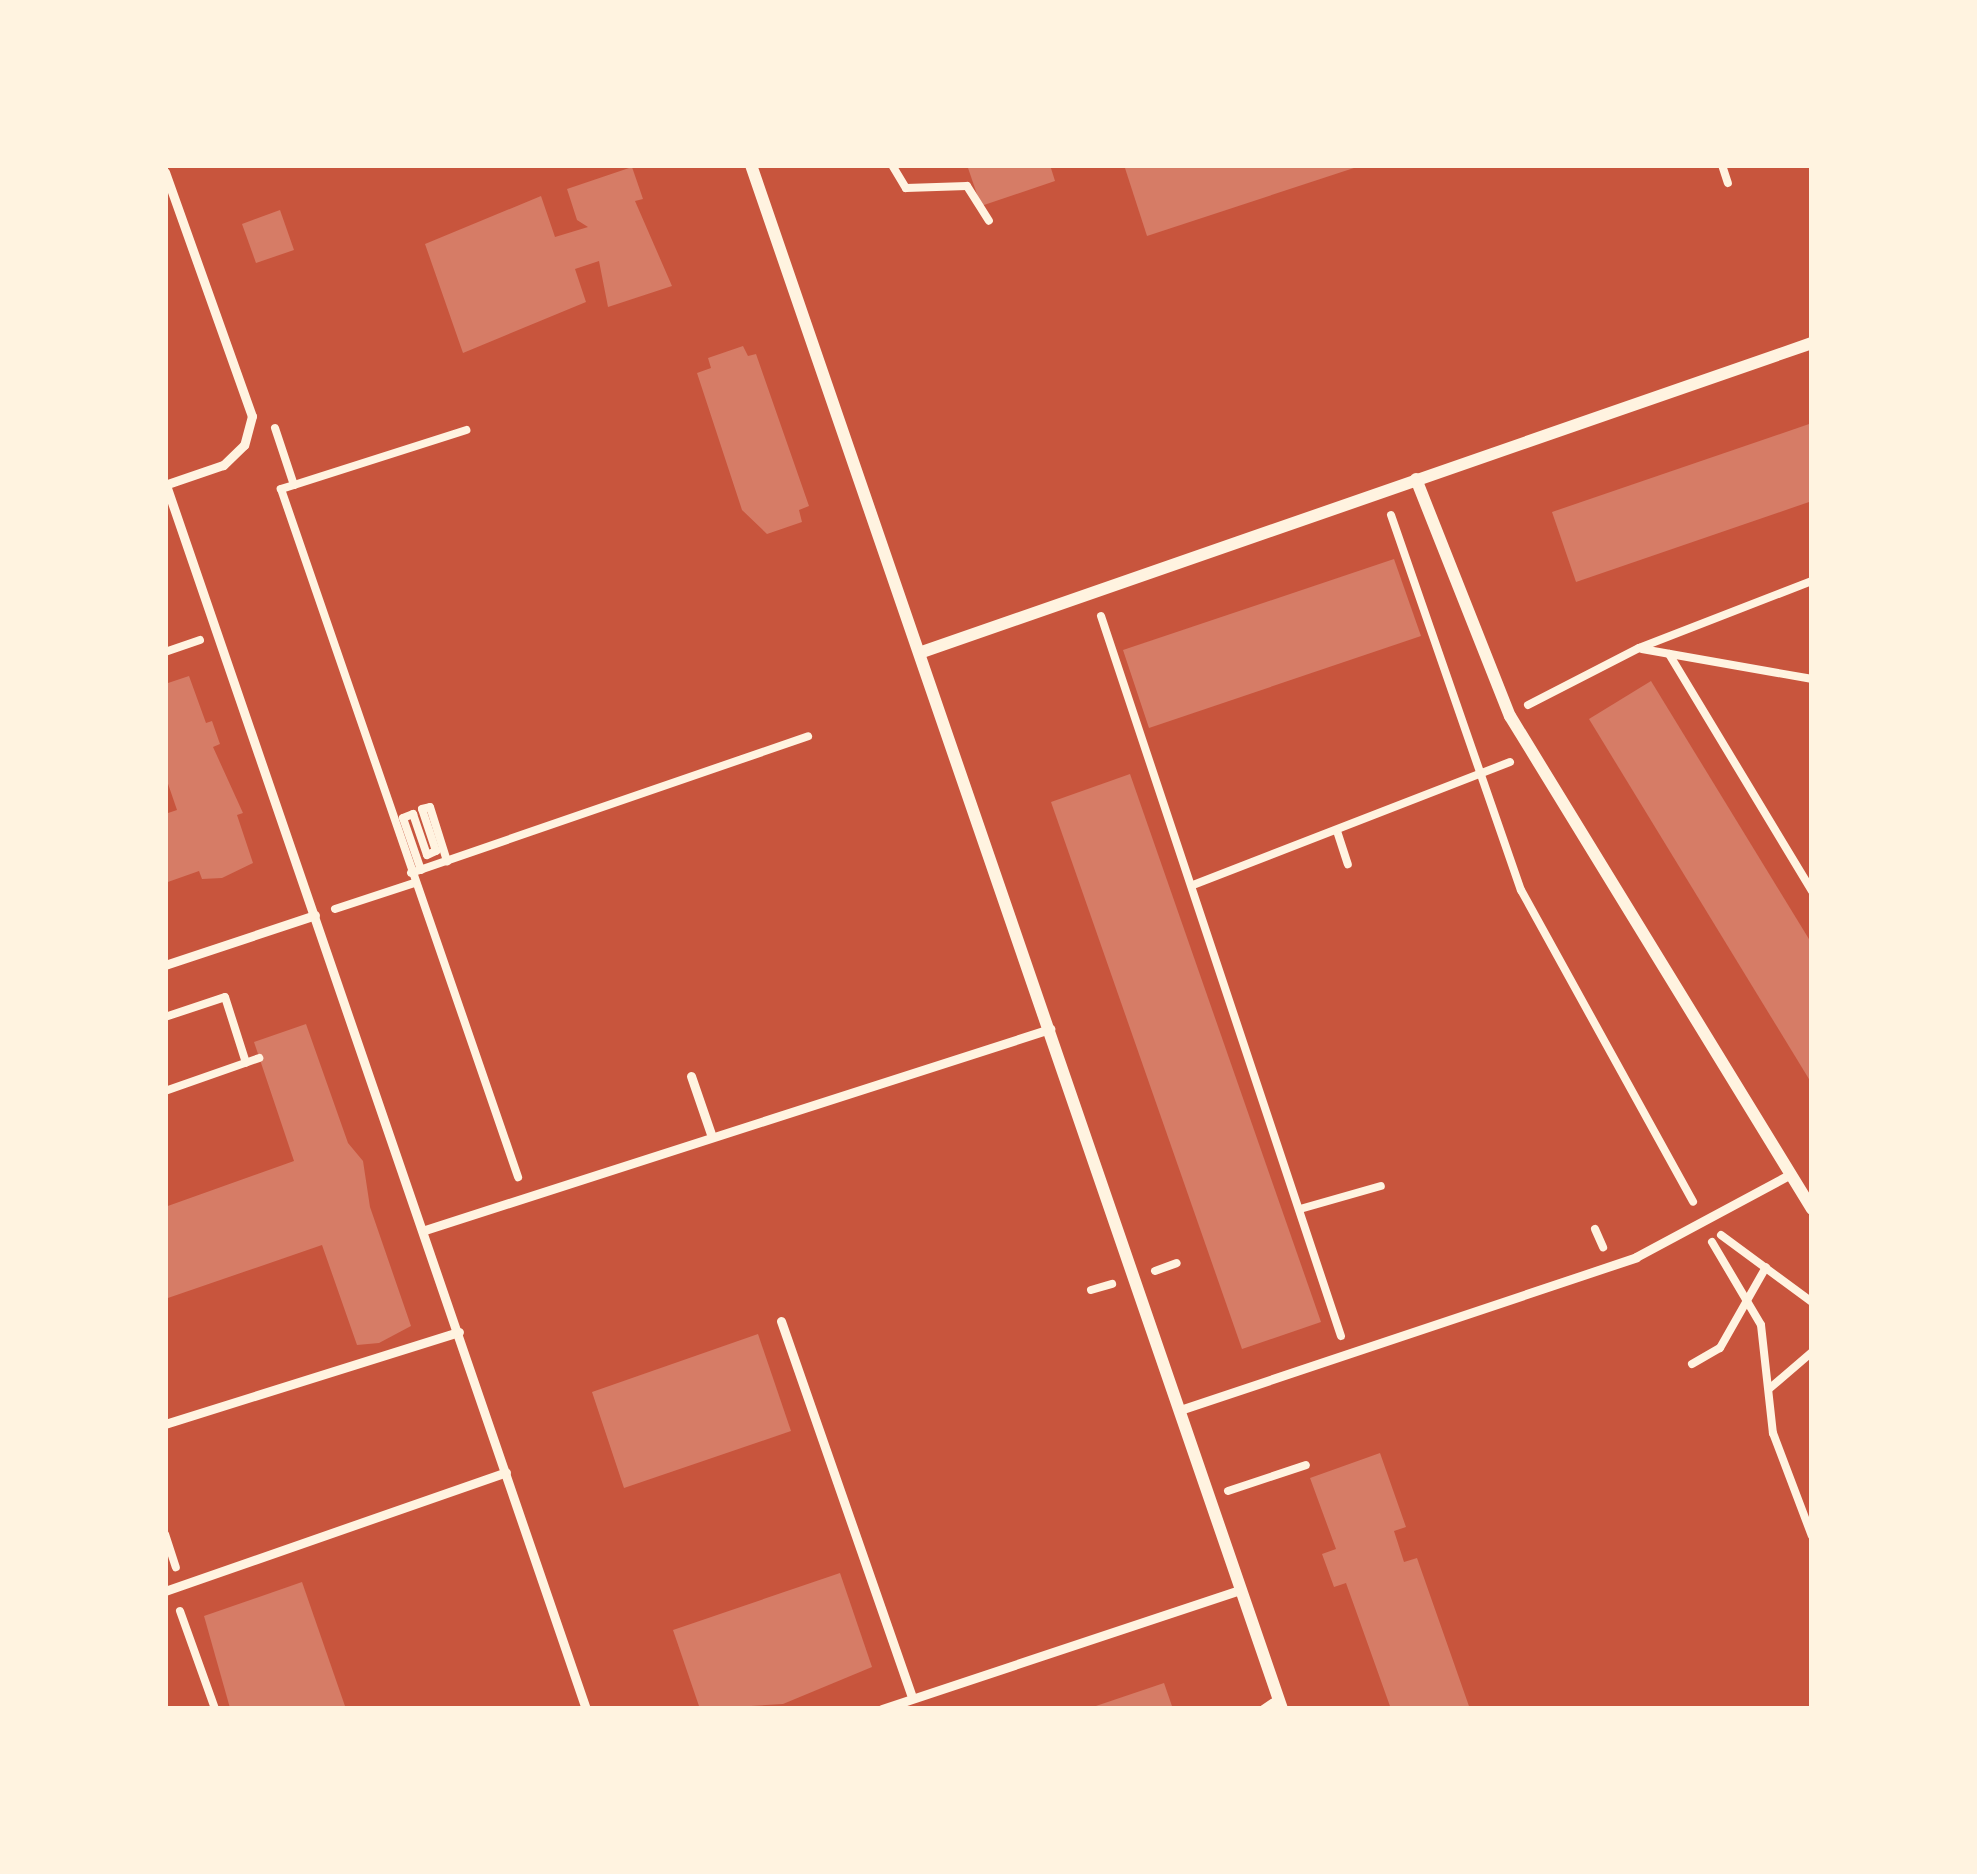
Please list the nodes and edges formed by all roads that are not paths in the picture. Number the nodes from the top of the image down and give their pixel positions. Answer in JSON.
{"nodes":[{"id":1,"x":751,"y":165,"type":"edge"},
{"id":2,"x":165,"y":172,"type":"edge"},
{"id":3,"x":1812,"y":343,"type":"edge"},
{"id":4,"x":1416,"y":479,"type":"junction"},
{"id":5,"x":166,"y":485,"type":"edge"},
{"id":6,"x":922,"y":652,"type":"junction"},
{"id":7,"x":315,"y":915,"type":"junction"},
{"id":8,"x":165,"y":965,"type":"edge"},
{"id":9,"x":1050,"y":1029,"type":"junction"},
{"id":10,"x":691,"y":1076,"type":"dead end"},
{"id":11,"x":711,"y":1134,"type":"junction"},
{"id":12,"x":1791,"y":1174,"type":"junction"},
{"id":13,"x":1812,"y":1209,"type":"edge"},
{"id":14,"x":425,"y":1230,"type":"junction"},
{"id":15,"x":781,"y":1321,"type":"dead end"},
{"id":16,"x":459,"y":1332,"type":"junction"},
{"id":17,"x":1180,"y":1410,"type":"junction"},
{"id":18,"x":165,"y":1424,"type":"edge"},
{"id":19,"x":506,"y":1472,"type":"junction"},
{"id":20,"x":1242,"y":1588,"type":"junction"},
{"id":21,"x":165,"y":1591,"type":"edge"},
{"id":22,"x":913,"y":1699,"type":"junction"},
{"id":23,"x":1280,"y":1704,"type":"edge"},
{"id":24,"x":586,"y":1709,"type":"edge"},
{"id":25,"x":882,"y":1709,"type":"edge"},
{"id":26,"x":1263,"y":1709,"type":"edge"}],
"edges":[{"from":1,"to":6,"type":"street"},
{"from":2,"to":5,"type":"lane"},
{"from":3,"to":4,"type":"street"},
{"from":4,"to":6,"type":"street"},
{"from":4,"to":12,"type":"street"},
{"from":5,"to":7,"type":"lane"},
{"from":6,"to":9,"type":"street"},
{"from":7,"to":8,"type":"lane"},
{"from":7,"to":14,"type":"lane"},
{"from":9,"to":11,"type":"lane"},
{"from":9,"to":17,"type":"street"},
{"from":10,"to":11,"type":"lane"},
{"from":11,"to":14,"type":"lane"},
{"from":12,"to":13,"type":"street"},
{"from":12,"to":17,"type":"lane"},
{"from":14,"to":16,"type":"lane"},
{"from":15,"to":22,"type":"lane"},
{"from":16,"to":18,"type":"lane"},
{"from":16,"to":19,"type":"lane"},
{"from":17,"to":20,"type":"street"},
{"from":19,"to":21,"type":"lane"},
{"from":19,"to":24,"type":"lane"},
{"from":20,"to":22,"type":"lane"},
{"from":20,"to":23,"type":"street"},
{"from":22,"to":25,"type":"lane"},
{"from":23,"to":26,"type":"lane"}]}
